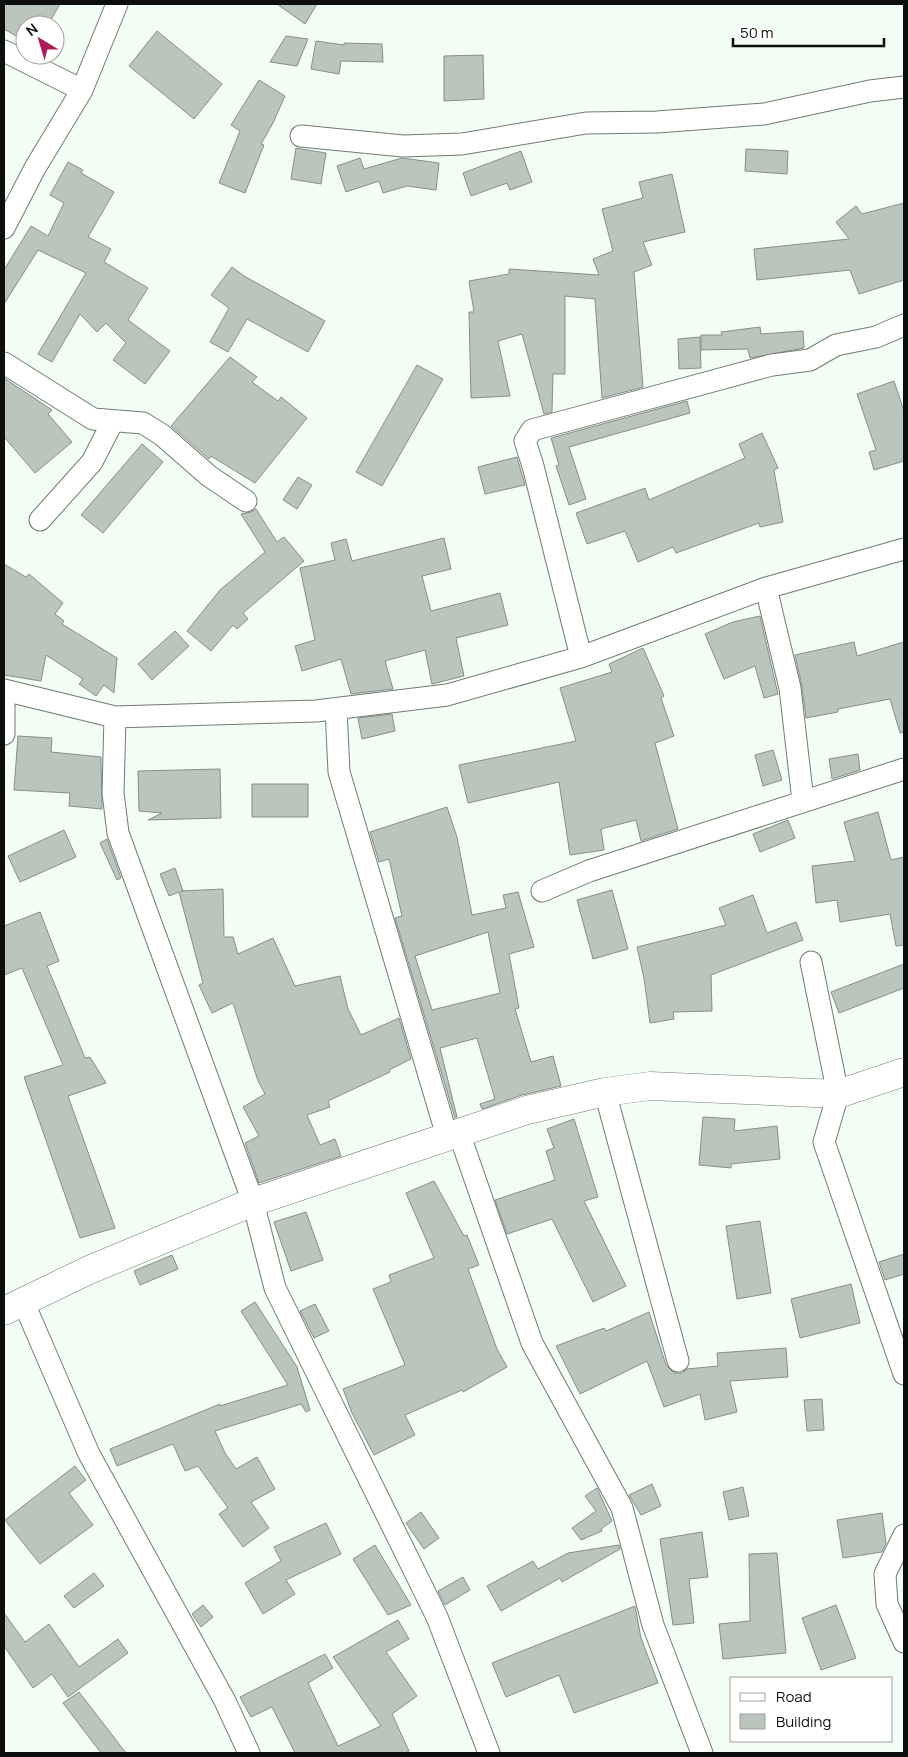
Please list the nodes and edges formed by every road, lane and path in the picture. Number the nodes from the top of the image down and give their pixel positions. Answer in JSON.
{"nodes":[{"id":1,"x":117,"y":4,"type":"edge"},
{"id":2,"x":4,"y":51,"type":"edge"},
{"id":3,"x":904,"y":87,"type":"edge"},
{"id":4,"x":82,"y":90,"type":"junction"},
{"id":5,"x":302,"y":136,"type":"dead end"},
{"id":6,"x":4,"y":228,"type":"edge"},
{"id":7,"x":904,"y":325,"type":"edge"},
{"id":8,"x":4,"y":363,"type":"edge"},
{"id":9,"x":113,"y":421,"type":"junction"},
{"id":10,"x":246,"y":501,"type":"dead end"},
{"id":11,"x":40,"y":520,"type":"dead end"},
{"id":12,"x":904,"y":548,"type":"edge"},
{"id":13,"x":766,"y":588,"type":"junction"},
{"id":14,"x":581,"y":656,"type":"junction"},
{"id":15,"x":4,"y":690,"type":"edge"},
{"id":16,"x":336,"y":709,"type":"junction"},
{"id":17,"x":115,"y":717,"type":"junction"},
{"id":18,"x":4,"y":734,"type":"edge"},
{"id":19,"x":904,"y":769,"type":"edge"},
{"id":20,"x":803,"y":801,"type":"junction"},
{"id":21,"x":542,"y":891,"type":"dead end"},
{"id":22,"x":811,"y":962,"type":"dead end"},
{"id":23,"x":904,"y":1072,"type":"edge"},
{"id":24,"x":605,"y":1092,"type":"junction"},
{"id":25,"x":838,"y":1094,"type":"junction"},
{"id":26,"x":453,"y":1134,"type":"junction"},
{"id":27,"x":252,"y":1202,"type":"junction"},
{"id":28,"x":13,"y":1306,"type":"edge"},
{"id":29,"x":678,"y":1361,"type":"dead end"},
{"id":30,"x":904,"y":1374,"type":"edge"},
{"id":31,"x":904,"y":1535,"type":"edge"},
{"id":32,"x":904,"y":1642,"type":"edge"},
{"id":33,"x":249,"y":1753,"type":"edge"},
{"id":34,"x":489,"y":1753,"type":"edge"},
{"id":35,"x":702,"y":1753,"type":"edge"}],
"edges":[{"from":1,"to":4,"type":"street"},
{"from":2,"to":4,"type":"street"},
{"from":3,"to":5,"type":"street"},
{"from":4,"to":6,"type":"street"},
{"from":7,"to":14,"type":"street"},
{"from":8,"to":9,"type":"street"},
{"from":9,"to":10,"type":"street"},
{"from":9,"to":11,"type":"street"},
{"from":12,"to":13,"type":"street"},
{"from":13,"to":14,"type":"street"},
{"from":13,"to":20,"type":"street"},
{"from":14,"to":16,"type":"street"},
{"from":15,"to":17,"type":"street"},
{"from":15,"to":18,"type":"street"},
{"from":16,"to":17,"type":"street"},
{"from":16,"to":26,"type":"street"},
{"from":17,"to":27,"type":"street"},
{"from":19,"to":20,"type":"street"},
{"from":20,"to":21,"type":"street"},
{"from":22,"to":25,"type":"street"},
{"from":23,"to":25,"type":"street"},
{"from":24,"to":25,"type":"street"},
{"from":24,"to":26,"type":"street"},
{"from":24,"to":29,"type":"street"},
{"from":25,"to":30,"type":"street"},
{"from":26,"to":27,"type":"street"},
{"from":26,"to":35,"type":"street"},
{"from":27,"to":28,"type":"street"},
{"from":27,"to":34,"type":"street"},
{"from":28,"to":33,"type":"street"},
{"from":31,"to":32,"type":"street"}]}
